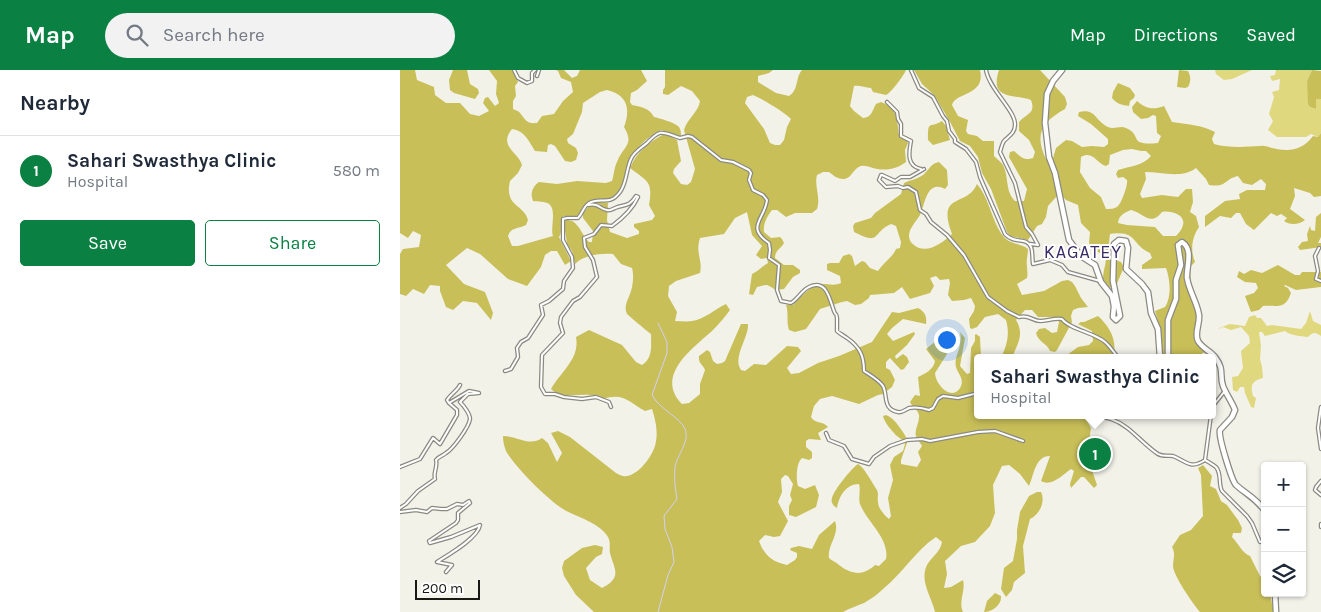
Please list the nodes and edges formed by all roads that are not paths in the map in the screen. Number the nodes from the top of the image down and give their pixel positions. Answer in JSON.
{"nodes":[{"id":1,"x":514,"y":70,"type":"edge"},
{"id":2,"x":535,"y":70,"type":"edge"},
{"id":3,"x":539,"y":70,"type":"edge"},
{"id":4,"x":911,"y":70,"type":"edge"},
{"id":5,"x":986,"y":70,"type":"edge"},
{"id":6,"x":1062,"y":70,"type":"edge"},
{"id":7,"x":537,"y":76,"type":"dead end"},
{"id":8,"x":887,"y":102,"type":"dead end"},
{"id":9,"x":585,"y":206,"type":"junction"},
{"id":10,"x":1029,"y":244,"type":"junction"},
{"id":11,"x":1318,"y":248,"type":"dead end"},
{"id":12,"x":1321,"y":281,"type":"edge"},
{"id":13,"x":1101,"y":282,"type":"junction"},
{"id":14,"x":1115,"y":354,"type":"edge"},
{"id":15,"x":1160,"y":354,"type":"edge"},
{"id":16,"x":1168,"y":354,"type":"edge"},
{"id":17,"x":1210,"y":354,"type":"edge"},
{"id":18,"x":1216,"y":360,"type":"edge"},
{"id":19,"x":505,"y":371,"type":"dead end"},
{"id":20,"x":460,"y":385,"type":"dead end"},
{"id":21,"x":1225,"y":390,"type":"junction"},
{"id":22,"x":974,"y":394,"type":"edge"},
{"id":23,"x":1216,"y":402,"type":"edge"},
{"id":24,"x":449,"y":403,"type":"junction"},
{"id":25,"x":611,"y":407,"type":"dead end"},
{"id":26,"x":1321,"y":407,"type":"edge"},
{"id":27,"x":1110,"y":419,"type":"edge"},
{"id":28,"x":1210,"y":419,"type":"edge"},
{"id":29,"x":826,"y":432,"type":"dead end"},
{"id":30,"x":1023,"y":441,"type":"dead end"},
{"id":31,"x":1321,"y":449,"type":"edge"},
{"id":32,"x":1205,"y":460,"type":"junction"},
{"id":33,"x":400,"y":467,"type":"edge"},
{"id":34,"x":1321,"y":481,"type":"edge"},
{"id":35,"x":1321,"y":495,"type":"edge"},
{"id":36,"x":1261,"y":507,"type":"edge"},
{"id":37,"x":400,"y":508,"type":"edge"},
{"id":38,"x":400,"y":512,"type":"edge"},
{"id":39,"x":1261,"y":542,"type":"edge"},
{"id":40,"x":446,"y":572,"type":"dead end"},
{"id":41,"x":1275,"y":597,"type":"edge"},
{"id":42,"x":1276,"y":612,"type":"edge"}],
"edges":[{"from":1,"to":2,"type":"street"},
{"from":3,"to":7,"type":"street"},
{"from":4,"to":10,"type":"street"},
{"from":5,"to":10,"type":"street"},
{"from":6,"to":13,"type":"main road"},
{"from":8,"to":14,"type":"street"},
{"from":9,"to":19,"type":"street"},
{"from":9,"to":22,"type":"street"},
{"from":9,"to":25,"type":"street"},
{"from":10,"to":13,"type":"street"},
{"from":11,"to":12,"type":"street"},
{"from":13,"to":15,"type":"main road"},
{"from":16,"to":17,"type":"main road"},
{"from":18,"to":21,"type":"main road"},
{"from":20,"to":24,"type":"street"},
{"from":21,"to":23,"type":"street"},
{"from":21,"to":36,"type":"main road"},
{"from":24,"to":33,"type":"street"},
{"from":24,"to":37,"type":"street"},
{"from":26,"to":31,"type":"street"},
{"from":27,"to":32,"type":"street"},
{"from":28,"to":32,"type":"street"},
{"from":29,"to":30,"type":"street"},
{"from":32,"to":39,"type":"street"},
{"from":34,"to":35,"type":"street"},
{"from":38,"to":40,"type":"street"},
{"from":41,"to":42,"type":"main road"}]}
